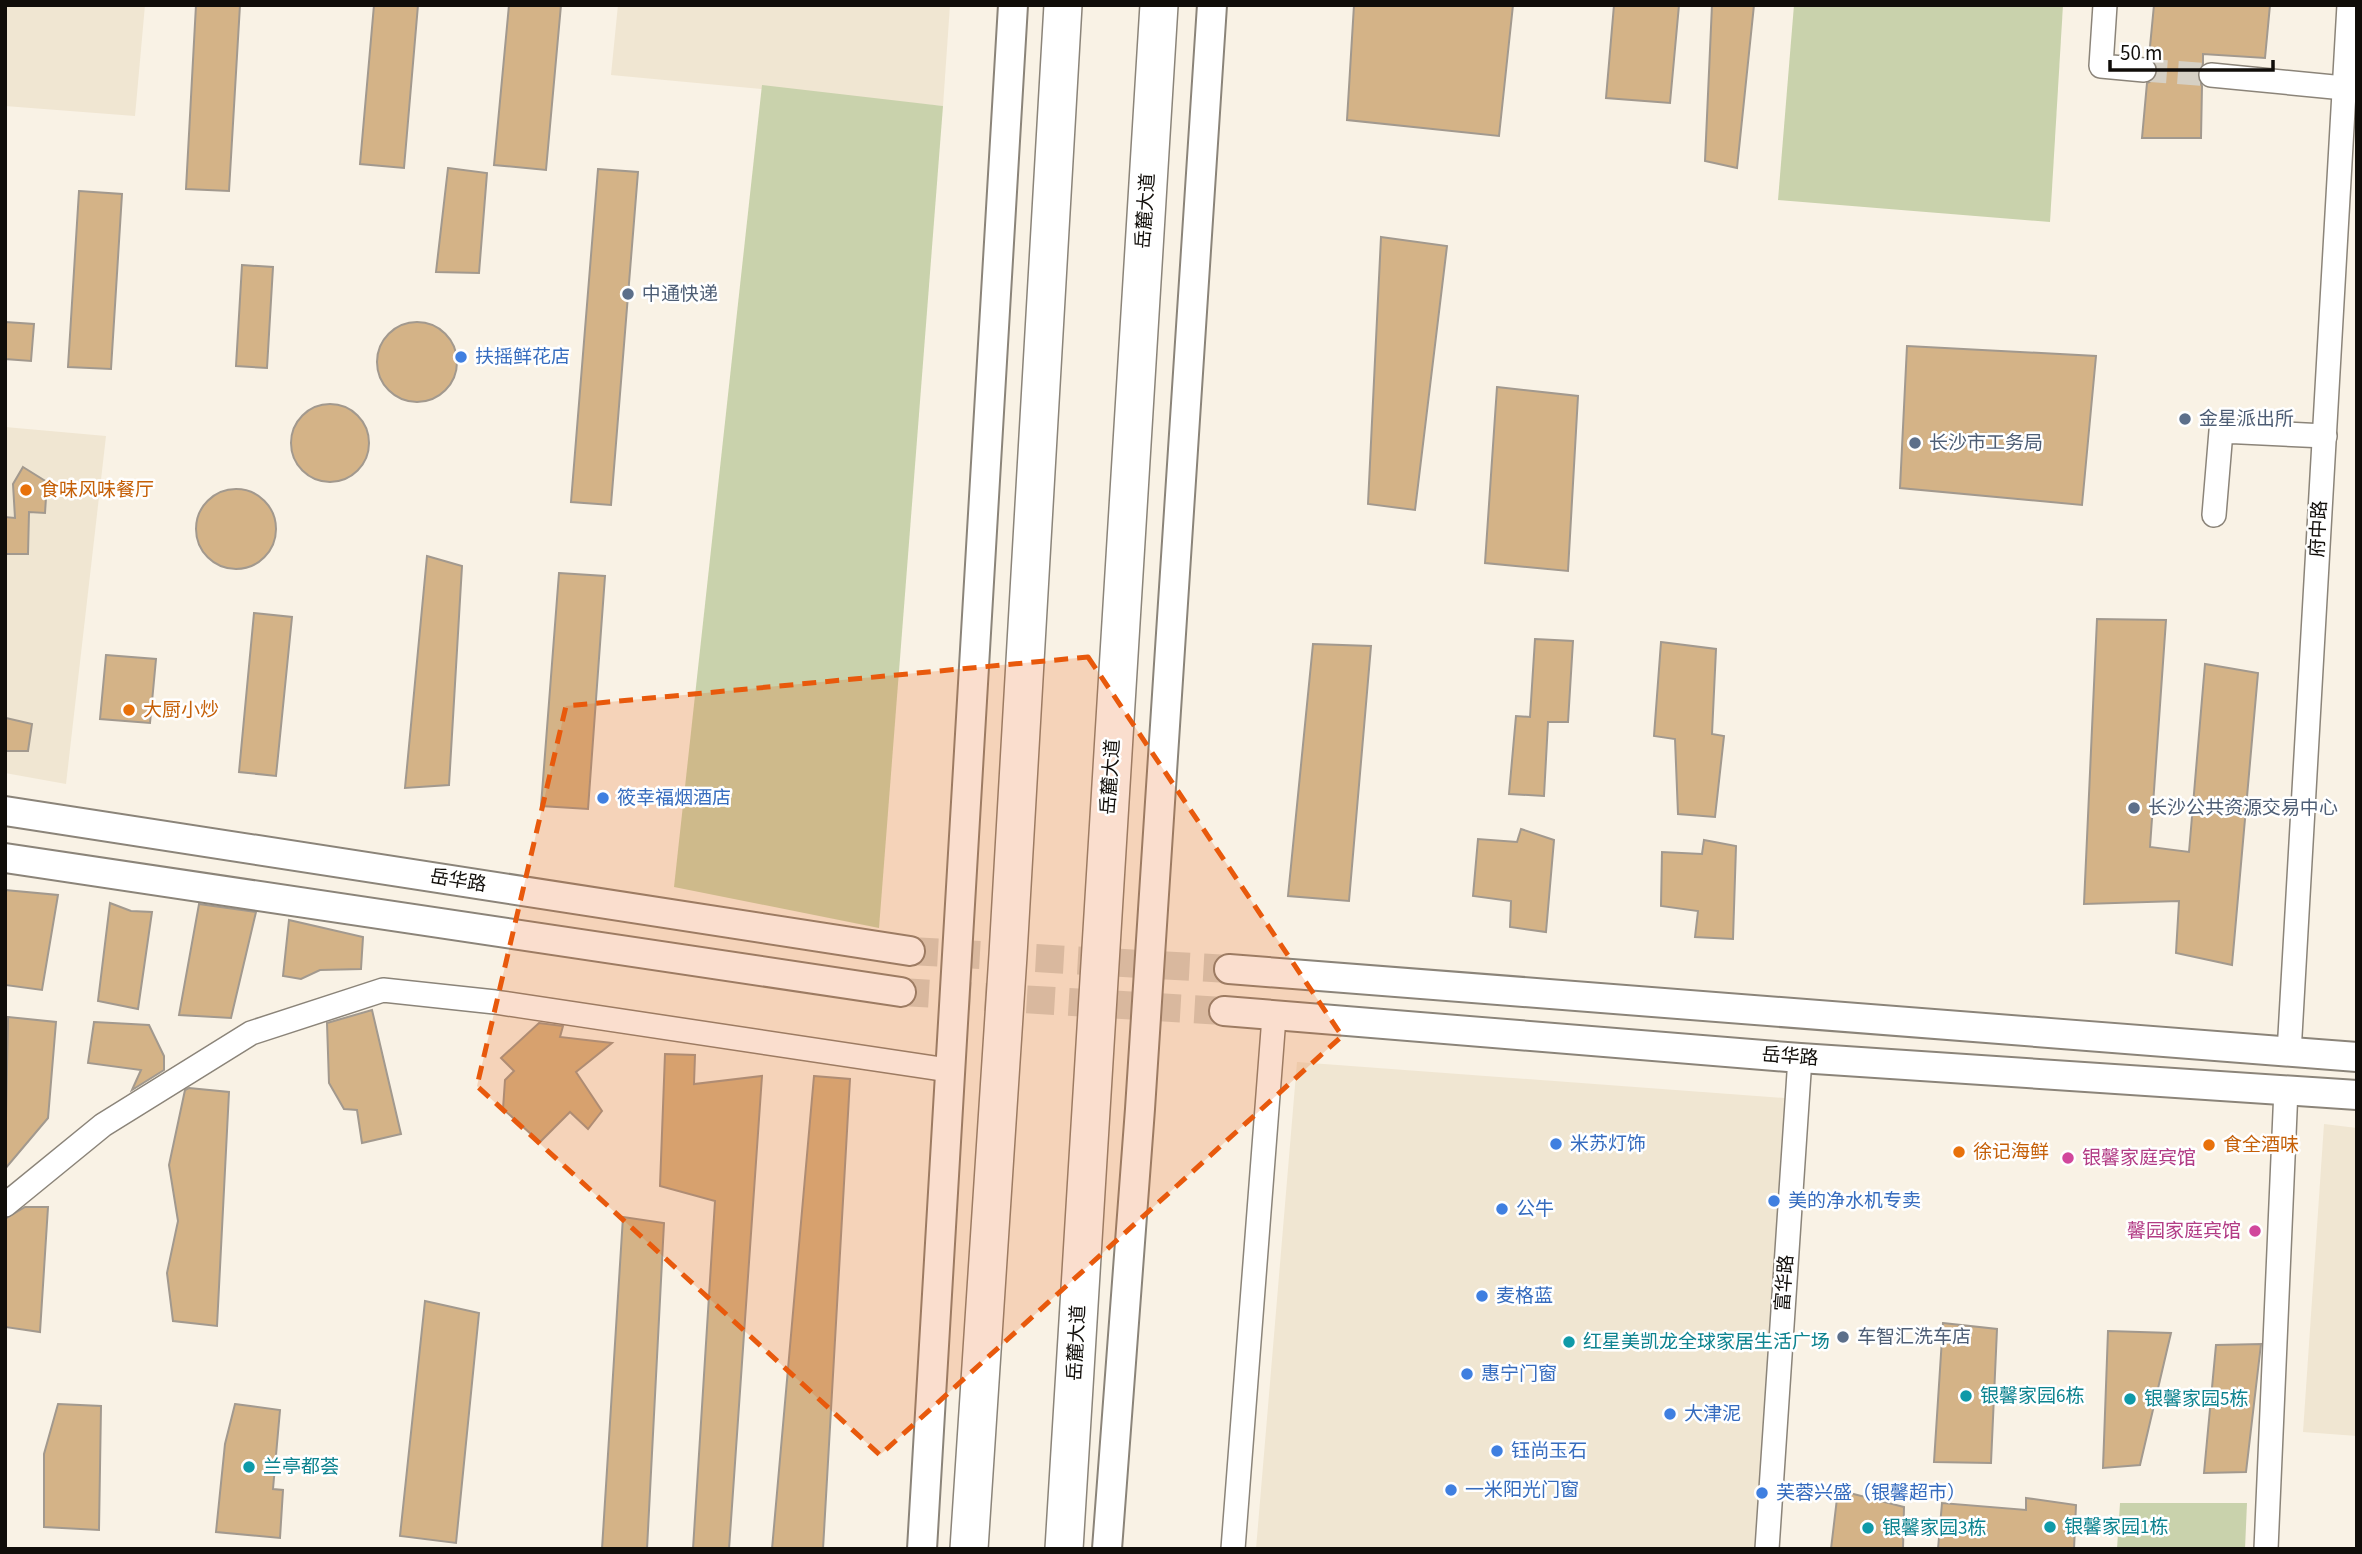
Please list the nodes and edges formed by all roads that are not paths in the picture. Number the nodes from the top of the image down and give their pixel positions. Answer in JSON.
{"nodes":[{"id":1,"x":1013,"y":5,"type":"edge"},
{"id":2,"x":1063,"y":5,"type":"edge"},
{"id":3,"x":1159,"y":5,"type":"edge"},
{"id":4,"x":1212,"y":5,"type":"edge"},
{"id":5,"x":2105,"y":5,"type":"edge"},
{"id":6,"x":2349,"y":5,"type":"edge"},
{"id":7,"x":2144,"y":70,"type":"tunnel mouth"},
{"id":8,"x":2211,"y":75,"type":"tunnel mouth"},
{"id":9,"x":2344,"y":88,"type":"junction"},
{"id":10,"x":2325,"y":436,"type":"junction"},
{"id":11,"x":2214,"y":515,"type":"dead end"},
{"id":12,"x":5,"y":811,"type":"edge"},
{"id":13,"x":5,"y":858,"type":"edge"},
{"id":14,"x":910,"y":951,"type":"tunnel mouth"},
{"id":15,"x":1229,"y":969,"type":"tunnel mouth"},
{"id":16,"x":901,"y":992,"type":"tunnel mouth"},
{"id":17,"x":1224,"y":1011,"type":"tunnel mouth"},
{"id":18,"x":1274,"y":1017,"type":"junction"},
{"id":19,"x":2289,"y":1053,"type":"junction"},
{"id":20,"x":1800,"y":1058,"type":"junction"},
{"id":21,"x":2357,"y":1058,"type":"edge"},
{"id":22,"x":948,"y":1070,"type":"junction"},
{"id":23,"x":2286,"y":1089,"type":"junction"},
{"id":24,"x":2357,"y":1095,"type":"edge"},
{"id":25,"x":5,"y":1205,"type":"edge"},
{"id":26,"x":922,"y":1549,"type":"edge"},
{"id":27,"x":969,"y":1549,"type":"edge"},
{"id":28,"x":1064,"y":1549,"type":"edge"},
{"id":29,"x":1107,"y":1549,"type":"edge"},
{"id":30,"x":1233,"y":1549,"type":"edge"},
{"id":31,"x":1767,"y":1549,"type":"edge"},
{"id":32,"x":2266,"y":1549,"type":"edge"}],
"edges":[{"from":1,"to":22,"type":"street"},
{"from":2,"to":27,"type":"highway"},
{"from":3,"to":28,"type":"highway","name":"岳麓大道"},
{"from":4,"to":29,"type":"street"},
{"from":5,"to":7,"type":"street"},
{"from":6,"to":9,"type":"street","name":"府中路"},
{"from":8,"to":9,"type":"street"},
{"from":9,"to":10,"type":"street","name":"府中路"},
{"from":10,"to":11,"type":"street"},
{"from":10,"to":19,"type":"street","name":"府中路"},
{"from":12,"to":14,"type":"street","name":"岳华路"},
{"from":13,"to":16,"type":"street"},
{"from":15,"to":19,"type":"street"},
{"from":17,"to":18,"type":"street","name":"岳华路"},
{"from":18,"to":20,"type":"street","name":"岳华路"},
{"from":18,"to":30,"type":"street"},
{"from":19,"to":21,"type":"street"},
{"from":20,"to":23,"type":"street","name":"岳华路"},
{"from":20,"to":31,"type":"street","name":"富华路"},
{"from":22,"to":25,"type":"street"},
{"from":22,"to":26,"type":"street"},
{"from":23,"to":24,"type":"street","name":"岳华路"},
{"from":23,"to":32,"type":"street"}]}
